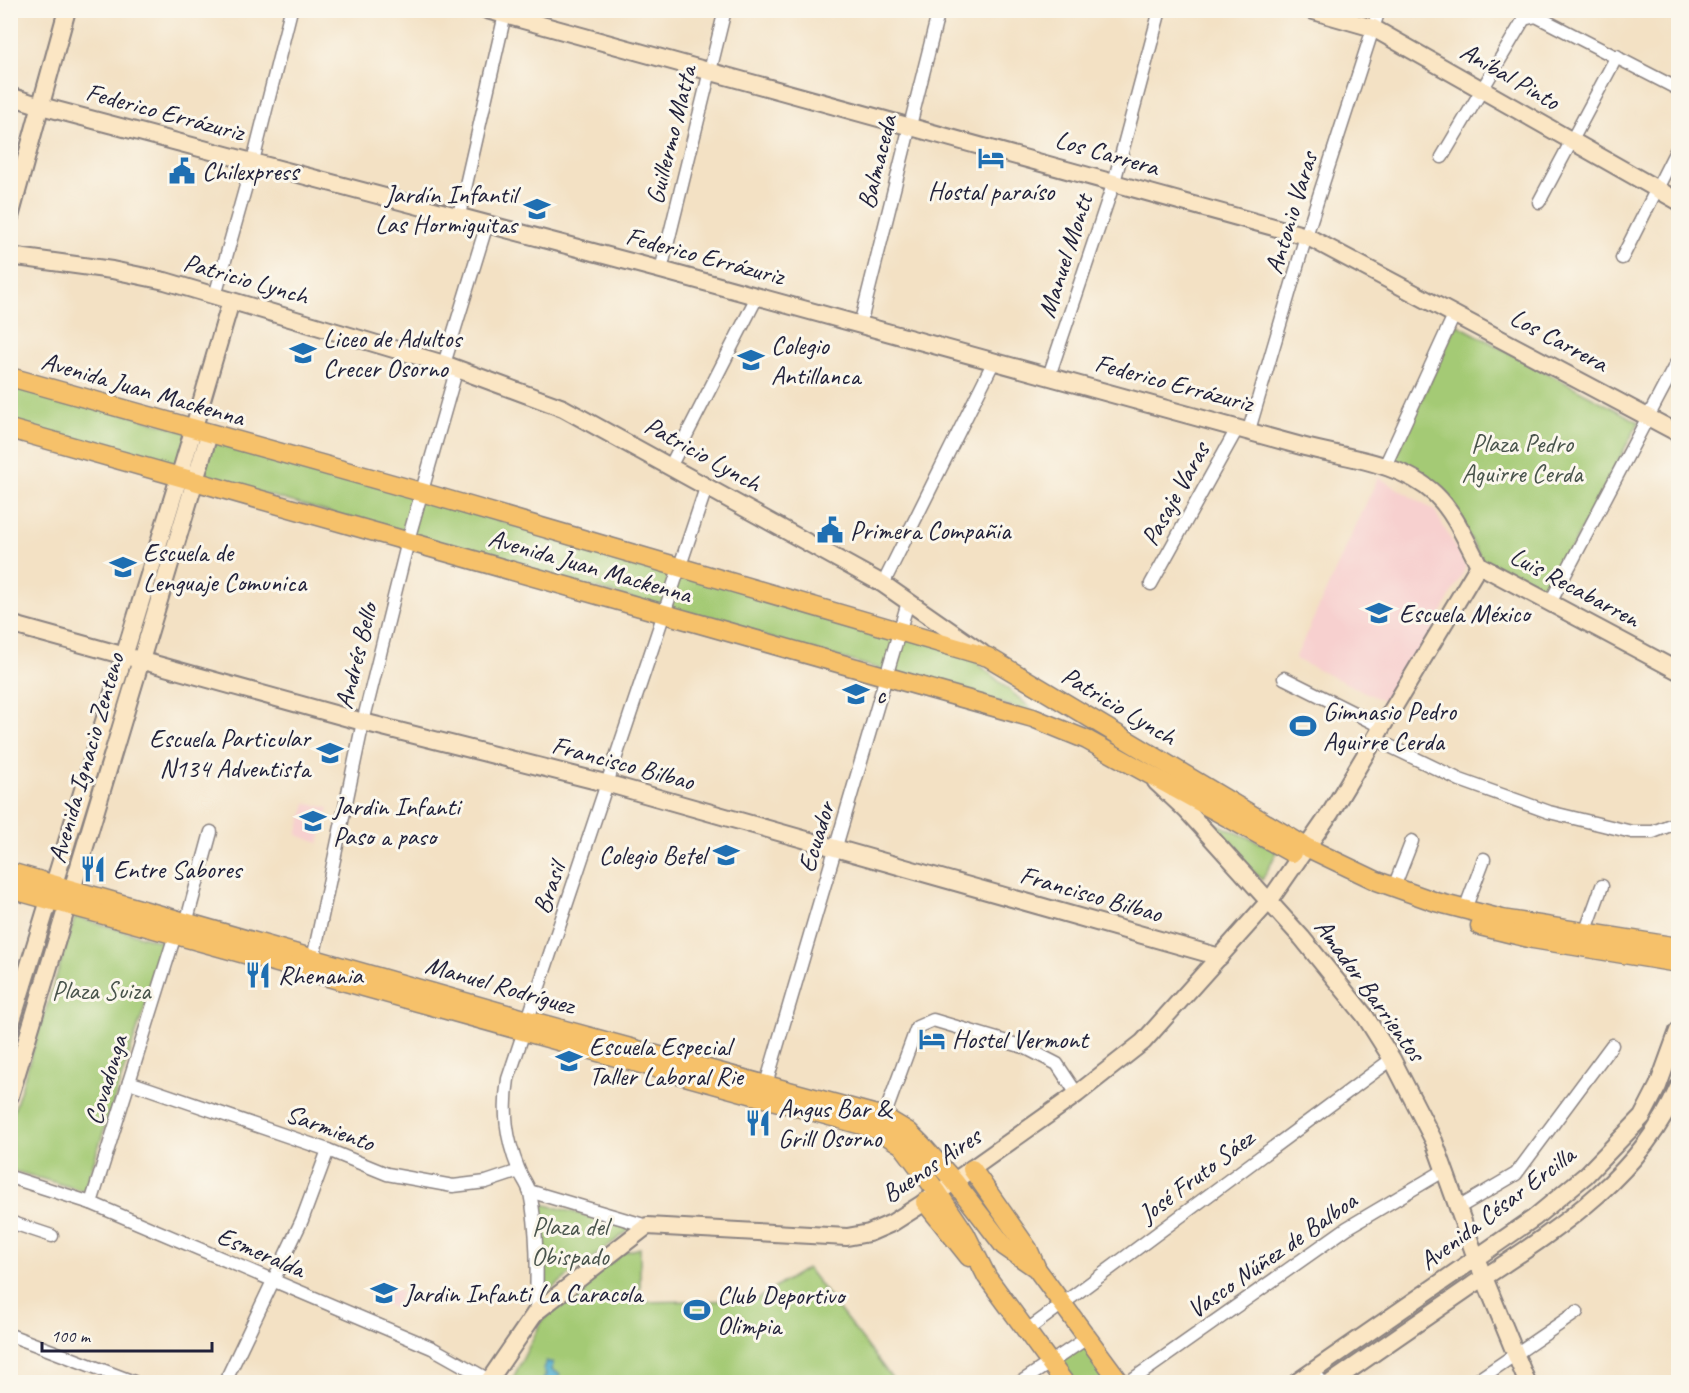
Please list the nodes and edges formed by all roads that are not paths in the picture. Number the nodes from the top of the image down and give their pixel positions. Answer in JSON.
{"nodes":[{"id":1,"x":67,"y":10,"type":"edge"},
{"id":2,"x":291,"y":10,"type":"edge"},
{"id":3,"x":487,"y":10,"type":"edge"},
{"id":4,"x":724,"y":10,"type":"edge"},
{"id":5,"x":939,"y":10,"type":"edge"},
{"id":6,"x":1160,"y":10,"type":"edge"},
{"id":7,"x":1310,"y":10,"type":"edge"},
{"id":8,"x":1379,"y":10,"type":"edge"},
{"id":9,"x":505,"y":13,"type":"edge"},
{"id":10,"x":1373,"y":28,"type":"junction"},
{"id":11,"x":1617,"y":56,"type":"junction"},
{"id":12,"x":710,"y":72,"type":"junction"},
{"id":13,"x":1481,"y":89,"type":"junction"},
{"id":14,"x":1678,"y":89,"type":"edge"},
{"id":15,"x":10,"y":96,"type":"edge"},
{"id":16,"x":41,"y":106,"type":"junction"},
{"id":17,"x":909,"y":125,"type":"junction"},
{"id":18,"x":1571,"y":140,"type":"junction"},
{"id":19,"x":1678,"y":147,"type":"edge"},
{"id":20,"x":1442,"y":157,"type":"dead end"},
{"id":21,"x":253,"y":161,"type":"junction"},
{"id":22,"x":1114,"y":182,"type":"junction"},
{"id":23,"x":1658,"y":190,"type":"junction"},
{"id":24,"x":1678,"y":201,"type":"edge"},
{"id":25,"x":1539,"y":202,"type":"dead end"},
{"id":26,"x":459,"y":215,"type":"junction"},
{"id":27,"x":10,"y":217,"type":"edge"},
{"id":28,"x":487,"y":225,"type":"junction"},
{"id":29,"x":1306,"y":236,"type":"junction"},
{"id":30,"x":10,"y":256,"type":"edge"},
{"id":31,"x":1622,"y":258,"type":"dead end"},
{"id":32,"x":662,"y":270,"type":"junction"},
{"id":33,"x":757,"y":297,"type":"junction"},
{"id":34,"x":223,"y":298,"type":"junction"},
{"id":35,"x":1455,"y":313,"type":"junction"},
{"id":36,"x":860,"y":325,"type":"junction"},
{"id":37,"x":1678,"y":360,"type":"edge"},
{"id":38,"x":994,"y":362,"type":"junction"},
{"id":39,"x":450,"y":366,"type":"junction"},
{"id":40,"x":1049,"y":376,"type":"junction"},
{"id":41,"x":10,"y":377,"type":"edge"},
{"id":42,"x":1649,"y":417,"type":"junction"},
{"id":43,"x":1243,"y":428,"type":"junction"},
{"id":44,"x":10,"y":429,"type":"edge"},
{"id":45,"x":201,"y":432,"type":"junction"},
{"id":46,"x":1678,"y":433,"type":"edge"},
{"id":47,"x":670,"y":465,"type":"junction"},
{"id":48,"x":1385,"y":466,"type":"junction"},
{"id":49,"x":187,"y":478,"type":"junction"},
{"id":50,"x":707,"y":485,"type":"junction"},
{"id":51,"x":421,"y":492,"type":"junction"},
{"id":52,"x":409,"y":541,"type":"junction"},
{"id":53,"x":1479,"y":564,"type":"junction"},
{"id":54,"x":680,"y":568,"type":"junction"},
{"id":55,"x":884,"y":584,"type":"junction"},
{"id":56,"x":1151,"y":584,"type":"dead end"},
{"id":57,"x":908,"y":602,"type":"junction"},
{"id":58,"x":1550,"y":603,"type":"junction"},
{"id":59,"x":665,"y":614,"type":"junction"},
{"id":60,"x":10,"y":624,"type":"edge"},
{"id":61,"x":901,"y":632,"type":"junction"},
{"id":62,"x":124,"y":655,"type":"junction"},
{"id":63,"x":988,"y":657,"type":"junction"},
{"id":64,"x":141,"y":659,"type":"junction"},
{"id":65,"x":1678,"y":671,"type":"edge"},
{"id":66,"x":887,"y":676,"type":"junction"},
{"id":67,"x":1284,"y":678,"type":"dead end"},
{"id":68,"x":363,"y":722,"type":"junction"},
{"id":69,"x":1378,"y":733,"type":"junction"},
{"id":70,"x":1148,"y":774,"type":"junction"},
{"id":71,"x":609,"y":784,"type":"junction"},
{"id":72,"x":1678,"y":822,"type":"edge"},
{"id":73,"x":211,"y":832,"type":"dead end"},
{"id":74,"x":1412,"y":841,"type":"dead end"},
{"id":75,"x":836,"y":849,"type":"junction"},
{"id":76,"x":1304,"y":855,"type":"junction"},
{"id":77,"x":1484,"y":859,"type":"dead end"},
{"id":78,"x":10,"y":872,"type":"edge"},
{"id":79,"x":1602,"y":886,"type":"dead end"},
{"id":80,"x":1394,"y":887,"type":"junction"},
{"id":81,"x":10,"y":889,"type":"edge"},
{"id":82,"x":52,"y":892,"type":"junction"},
{"id":83,"x":72,"y":898,"type":"junction"},
{"id":84,"x":1270,"y":900,"type":"junction"},
{"id":85,"x":1465,"y":909,"type":"junction"},
{"id":86,"x":180,"y":929,"type":"junction"},
{"id":87,"x":1586,"y":933,"type":"junction"},
{"id":88,"x":1678,"y":947,"type":"edge"},
{"id":89,"x":1220,"y":957,"type":"junction"},
{"id":90,"x":313,"y":959,"type":"junction"},
{"id":91,"x":1678,"y":963,"type":"edge"},
{"id":92,"x":526,"y":1026,"type":"junction"},
{"id":93,"x":10,"y":1027,"type":"edge"},
{"id":94,"x":1677,"y":1039,"type":"edge"},
{"id":95,"x":1612,"y":1045,"type":"dead end"},
{"id":96,"x":1392,"y":1059,"type":"junction"},
{"id":97,"x":129,"y":1082,"type":"junction"},
{"id":98,"x":766,"y":1084,"type":"junction"},
{"id":99,"x":1678,"y":1088,"type":"edge"},
{"id":100,"x":1077,"y":1094,"type":"junction"},
{"id":101,"x":10,"y":1096,"type":"edge"},
{"id":102,"x":884,"y":1117,"type":"junction"},
{"id":103,"x":1642,"y":1118,"type":"junction"},
{"id":104,"x":1652,"y":1136,"type":"junction"},
{"id":105,"x":328,"y":1150,"type":"junction"},
{"id":106,"x":972,"y":1169,"type":"junction"},
{"id":107,"x":1445,"y":1170,"type":"junction"},
{"id":108,"x":519,"y":1171,"type":"junction"},
{"id":109,"x":10,"y":1177,"type":"edge"},
{"id":110,"x":954,"y":1181,"type":"junction"},
{"id":111,"x":529,"y":1191,"type":"junction"},
{"id":112,"x":1568,"y":1191,"type":"junction"},
{"id":113,"x":932,"y":1198,"type":"junction"},
{"id":114,"x":91,"y":1203,"type":"junction"},
{"id":115,"x":1584,"y":1207,"type":"junction"},
{"id":116,"x":1458,"y":1208,"type":"junction"},
{"id":117,"x":10,"y":1222,"type":"edge"},
{"id":118,"x":647,"y":1226,"type":"junction"},
{"id":119,"x":52,"y":1236,"type":"dead end"},
{"id":120,"x":1476,"y":1258,"type":"junction"},
{"id":121,"x":1036,"y":1268,"type":"junction"},
{"id":122,"x":1485,"y":1277,"type":"junction"},
{"id":123,"x":272,"y":1282,"type":"junction"},
{"id":124,"x":1062,"y":1303,"type":"junction"},
{"id":125,"x":536,"y":1312,"type":"junction"},
{"id":126,"x":1577,"y":1312,"type":"dead end"},
{"id":127,"x":1026,"y":1331,"type":"junction"},
{"id":128,"x":10,"y":1335,"type":"edge"},
{"id":129,"x":1087,"y":1338,"type":"junction"},
{"id":130,"x":1514,"y":1354,"type":"junction"},
{"id":131,"x":1049,"y":1363,"type":"junction"},
{"id":132,"x":1318,"y":1377,"type":"edge"},
{"id":133,"x":489,"y":1381,"type":"edge"},
{"id":134,"x":134,"y":1383,"type":"edge"},
{"id":135,"x":225,"y":1383,"type":"edge"},
{"id":136,"x":1021,"y":1383,"type":"edge"},
{"id":137,"x":1064,"y":1383,"type":"edge"},
{"id":138,"x":1120,"y":1383,"type":"edge"},
{"id":139,"x":1129,"y":1383,"type":"edge"},
{"id":140,"x":1298,"y":1383,"type":"edge"},
{"id":141,"x":1332,"y":1383,"type":"edge"},
{"id":142,"x":1475,"y":1383,"type":"edge"},
{"id":143,"x":1527,"y":1383,"type":"edge"}],
"edges":[{"from":1,"to":16,"type":"street"},
{"from":2,"to":21,"type":"street"},
{"from":3,"to":9,"type":"street","name":"Los Carrera"},
{"from":4,"to":12,"type":"street","name":"Guillermo Matta"},
{"from":5,"to":17,"type":"street","name":"Balmaceda"},
{"from":6,"to":22,"type":"street","name":"Manuel Montt"},
{"from":7,"to":10,"type":"street","name":"Aníbal Pinto"},
{"from":8,"to":10,"type":"street","name":"Antonio Varas"},
{"from":9,"to":12,"type":"street","name":"Los Carrera"},
{"from":9,"to":26,"type":"street"},
{"from":10,"to":13,"type":"street","name":"Aníbal Pinto"},
{"from":10,"to":29,"type":"street","name":"Antonio Varas"},
{"from":11,"to":13,"type":"street"},
{"from":11,"to":14,"type":"street"},
{"from":11,"to":18,"type":"street"},
{"from":12,"to":17,"type":"street","name":"Los Carrera"},
{"from":12,"to":32,"type":"street","name":"Guillermo Matta"},
{"from":13,"to":18,"type":"street","name":"Aníbal Pinto"},
{"from":13,"to":20,"type":"street"},
{"from":15,"to":16,"type":"street","name":"Federico Errázuriz"},
{"from":16,"to":21,"type":"street","name":"Federico Errázuriz"},
{"from":16,"to":27,"type":"street"},
{"from":17,"to":22,"type":"street","name":"Los Carrera"},
{"from":17,"to":36,"type":"street","name":"Balmaceda"},
{"from":18,"to":23,"type":"street","name":"Aníbal Pinto"},
{"from":18,"to":25,"type":"street"},
{"from":19,"to":23,"type":"street"},
{"from":21,"to":26,"type":"street","name":"Federico Errázuriz"},
{"from":21,"to":34,"type":"street"},
{"from":22,"to":29,"type":"street","name":"Los Carrera"},
{"from":22,"to":40,"type":"street","name":"Manuel Montt"},
{"from":23,"to":24,"type":"street","name":"Aníbal Pinto"},
{"from":23,"to":31,"type":"street"},
{"from":26,"to":28,"type":"street","name":"Federico Errázuriz"},
{"from":28,"to":32,"type":"street","name":"Federico Errázuriz"},
{"from":28,"to":39,"type":"street","name":"Andrés Bello"},
{"from":29,"to":35,"type":"street","name":"Los Carrera"},
{"from":29,"to":43,"type":"street","name":"Antonio Varas"},
{"from":30,"to":34,"type":"street","name":"Patricio Lynch"},
{"from":32,"to":33,"type":"street","name":"Federico Errázuriz"},
{"from":33,"to":36,"type":"street","name":"Federico Errázuriz"},
{"from":33,"to":47,"type":"street"},
{"from":34,"to":39,"type":"street","name":"Patricio Lynch"},
{"from":34,"to":45,"type":"street","name":"Avenida Ignacio Zenteno"},
{"from":35,"to":42,"type":"street","name":"Los Carrera"},
{"from":35,"to":48,"type":"street"},
{"from":36,"to":38,"type":"street","name":"Federico Errázuriz"},
{"from":37,"to":42,"type":"street"},
{"from":38,"to":40,"type":"street","name":"Federico Errázuriz"},
{"from":38,"to":55,"type":"street"},
{"from":39,"to":47,"type":"street","name":"Patricio Lynch"},
{"from":39,"to":51,"type":"street","name":"Andrés Bello"},
{"from":40,"to":43,"type":"street","name":"Federico Errázuriz"},
{"from":41,"to":45,"type":"main road","name":"Avenida Juan Mackenna"},
{"from":42,"to":46,"type":"street","name":"Los Carrera"},
{"from":42,"to":58,"type":"street"},
{"from":43,"to":48,"type":"street","name":"Federico Errázuriz"},
{"from":43,"to":56,"type":"street","name":"Pasaje Varas"},
{"from":44,"to":49,"type":"main road","name":"Avenida Juan Mackenna"},
{"from":45,"to":49,"type":"street","name":"Avenida Ignacio Zenteno"},
{"from":45,"to":51,"type":"main road","name":"Avenida Juan Mackenna"},
{"from":47,"to":50,"type":"street","name":"Patricio Lynch"},
{"from":48,"to":53,"type":"street","name":"Federico Errázuriz"},
{"from":49,"to":52,"type":"main road","name":"Avenida Juan Mackenna"},
{"from":49,"to":62,"type":"street","name":"Avenida Ignacio Zenteno"},
{"from":49,"to":64,"type":"street","name":"Avenida Ignacio Zenteno"},
{"from":50,"to":54,"type":"street","name":"Brasil"},
{"from":50,"to":55,"type":"street","name":"Patricio Lynch"},
{"from":51,"to":52,"type":"street","name":"Andrés Bello"},
{"from":51,"to":54,"type":"main road","name":"Avenida Juan Mackenna"},
{"from":52,"to":59,"type":"main road","name":"Avenida Juan Mackenna"},
{"from":52,"to":68,"type":"street","name":"Andrés Bello"},
{"from":53,"to":58,"type":"street","name":"Luis Recabarren"},
{"from":53,"to":69,"type":"street","name":"Buenos Aires"},
{"from":54,"to":59,"type":"street","name":"Brasil"},
{"from":54,"to":61,"type":"main road","name":"Avenida Juan Mackenna"},
{"from":55,"to":57,"type":"street","name":"Patricio Lynch"},
{"from":57,"to":61,"type":"street","name":"Ecuador"},
{"from":57,"to":63,"type":"street","name":"Patricio Lynch"},
{"from":58,"to":65,"type":"street","name":"Luis Recabarren"},
{"from":59,"to":66,"type":"main road","name":"Avenida Juan Mackenna"},
{"from":59,"to":71,"type":"street","name":"Brasil"},
{"from":60,"to":62,"type":"street","name":"Francisco Bilbao"},
{"from":61,"to":63,"type":"main road","name":"Avenida Juan Mackenna"},
{"from":61,"to":66,"type":"street","name":"Ecuador"},
{"from":62,"to":64,"type":"street","name":"Francisco Bilbao"},
{"from":62,"to":82,"type":"street","name":"Avenida Ignacio Zenteno"},
{"from":63,"to":76,"type":"main road","name":"Patricio Lynch"},
{"from":64,"to":68,"type":"street","name":"Francisco Bilbao"},
{"from":64,"to":83,"type":"street","name":"Avenida Ignacio Zenteno"},
{"from":66,"to":70,"type":"main road","name":"Avenida Juan Mackenna"},
{"from":66,"to":75,"type":"street","name":"Ecuador"},
{"from":67,"to":69,"type":"street"},
{"from":68,"to":71,"type":"street","name":"Francisco Bilbao"},
{"from":68,"to":90,"type":"street","name":"Andrés Bello"},
{"from":69,"to":72,"type":"street"},
{"from":69,"to":76,"type":"street","name":"Buenos Aires"},
{"from":70,"to":76,"type":"main road","name":"Avenida Juan Mackenna"},
{"from":70,"to":84,"type":"street","name":"Avenida Juan Mackenna"},
{"from":71,"to":75,"type":"street","name":"Francisco Bilbao"},
{"from":71,"to":92,"type":"street","name":"Brasil"},
{"from":73,"to":86,"type":"street","name":"Covadonga"},
{"from":74,"to":80,"type":"street"},
{"from":75,"to":89,"type":"street","name":"Francisco Bilbao"},
{"from":75,"to":98,"type":"street","name":"Ecuador"},
{"from":76,"to":80,"type":"main road"},
{"from":76,"to":84,"type":"street","name":"Buenos Aires"},
{"from":76,"to":91,"type":"main road"},
{"from":77,"to":85,"type":"street"},
{"from":78,"to":82,"type":"main road","name":"Manuel Rodríguez"},
{"from":79,"to":87,"type":"street"},
{"from":80,"to":85,"type":"main road"},
{"from":81,"to":82,"type":"main road","name":"Manuel Rodríguez"},
{"from":82,"to":83,"type":"main road","name":"Manuel Rodríguez"},
{"from":82,"to":93,"type":"street","name":"Avenida Ignacio Zenteno"},
{"from":83,"to":86,"type":"main road","name":"Manuel Rodríguez"},
{"from":83,"to":101,"type":"street","name":"Avenida Ignacio Zenteno"},
{"from":84,"to":89,"type":"street","name":"Buenos Aires"},
{"from":84,"to":96,"type":"street","name":"Amador Barrientos"},
{"from":85,"to":87,"type":"main road"},
{"from":86,"to":90,"type":"main road","name":"Manuel Rodríguez"},
{"from":86,"to":92,"type":"main road","name":"Manuel Rodríguez"},
{"from":86,"to":97,"type":"street","name":"Covadonga"},
{"from":87,"to":88,"type":"main road"},
{"from":89,"to":100,"type":"street","name":"Buenos Aires"},
{"from":90,"to":92,"type":"main road","name":"Manuel Rodríguez"},
{"from":92,"to":98,"type":"main road","name":"Manuel Rodríguez"},
{"from":92,"to":108,"type":"street","name":"Brasil"},
{"from":92,"to":113,"type":"main road","name":"Manuel Rodríguez"},
{"from":94,"to":103,"type":"street","name":"Avenida César Ercilla"},
{"from":95,"to":116,"type":"street"},
{"from":96,"to":107,"type":"street","name":"Amador Barrientos"},
{"from":96,"to":124,"type":"street","name":"José Fruto Sáez"},
{"from":97,"to":105,"type":"street","name":"Sarmiento"},
{"from":97,"to":114,"type":"street","name":"Covadonga"},
{"from":98,"to":102,"type":"main road","name":"Manuel Rodríguez"},
{"from":99,"to":104,"type":"street","name":"Avenida César Ercilla"},
{"from":100,"to":102,"type":"street"},
{"from":100,"to":106,"type":"street","name":"Buenos Aires"},
{"from":102,"to":110,"type":"main road","name":"Manuel Rodríguez"},
{"from":103,"to":104,"type":"street"},
{"from":103,"to":112,"type":"street","name":"Avenida César Ercilla"},
{"from":104,"to":115,"type":"street","name":"Avenida César Ercilla"},
{"from":105,"to":108,"type":"street","name":"Sarmiento"},
{"from":105,"to":123,"type":"street"},
{"from":106,"to":110,"type":"street","name":"Buenos Aires"},
{"from":106,"to":121,"type":"main road"},
{"from":107,"to":116,"type":"street","name":"Amador Barrientos"},
{"from":107,"to":139,"type":"street","name":"Vasco Núñez de Balboa"},
{"from":108,"to":111,"type":"street","name":"Brasil"},
{"from":109,"to":114,"type":"street","name":"Esmeralda"},
{"from":110,"to":113,"type":"street","name":"Buenos Aires"},
{"from":110,"to":121,"type":"main road","name":"Manuel Rodríguez"},
{"from":111,"to":118,"type":"street","name":"Buenos Aires"},
{"from":111,"to":125,"type":"street","name":"Brasil"},
{"from":112,"to":115,"type":"street"},
{"from":112,"to":120,"type":"street","name":"Avenida César Ercilla"},
{"from":113,"to":118,"type":"street","name":"Buenos Aires"},
{"from":113,"to":127,"type":"main road","name":"Manuel Rodríguez"},
{"from":114,"to":123,"type":"street","name":"Esmeralda"},
{"from":115,"to":122,"type":"street","name":"Avenida César Ercilla"},
{"from":116,"to":120,"type":"street","name":"Amador Barrientos"},
{"from":117,"to":119,"type":"street"},
{"from":118,"to":125,"type":"street"},
{"from":120,"to":122,"type":"street","name":"Amador Barrientos"},
{"from":120,"to":132,"type":"street","name":"Avenida César Ercilla"},
{"from":121,"to":124,"type":"main road"},
{"from":122,"to":130,"type":"street","name":"Amador Barrientos"},
{"from":122,"to":141,"type":"street","name":"Avenida César Ercilla"},
{"from":123,"to":133,"type":"street","name":"Esmeralda"},
{"from":123,"to":135,"type":"street"},
{"from":124,"to":127,"type":"street","name":"José Fruto Sáez"},
{"from":124,"to":129,"type":"main road"},
{"from":125,"to":133,"type":"street"},
{"from":126,"to":130,"type":"street"},
{"from":127,"to":131,"type":"main road","name":"Manuel Rodríguez"},
{"from":128,"to":134,"type":"street"},
{"from":129,"to":131,"type":"street"},
{"from":129,"to":138,"type":"main road"},
{"from":130,"to":142,"type":"street"},
{"from":130,"to":143,"type":"street","name":"Amador Barrientos"},
{"from":131,"to":136,"type":"street"},
{"from":131,"to":137,"type":"main road","name":"Manuel Rodríguez"},
{"from":132,"to":140,"type":"street","name":"Avenida César Ercilla"}]}
